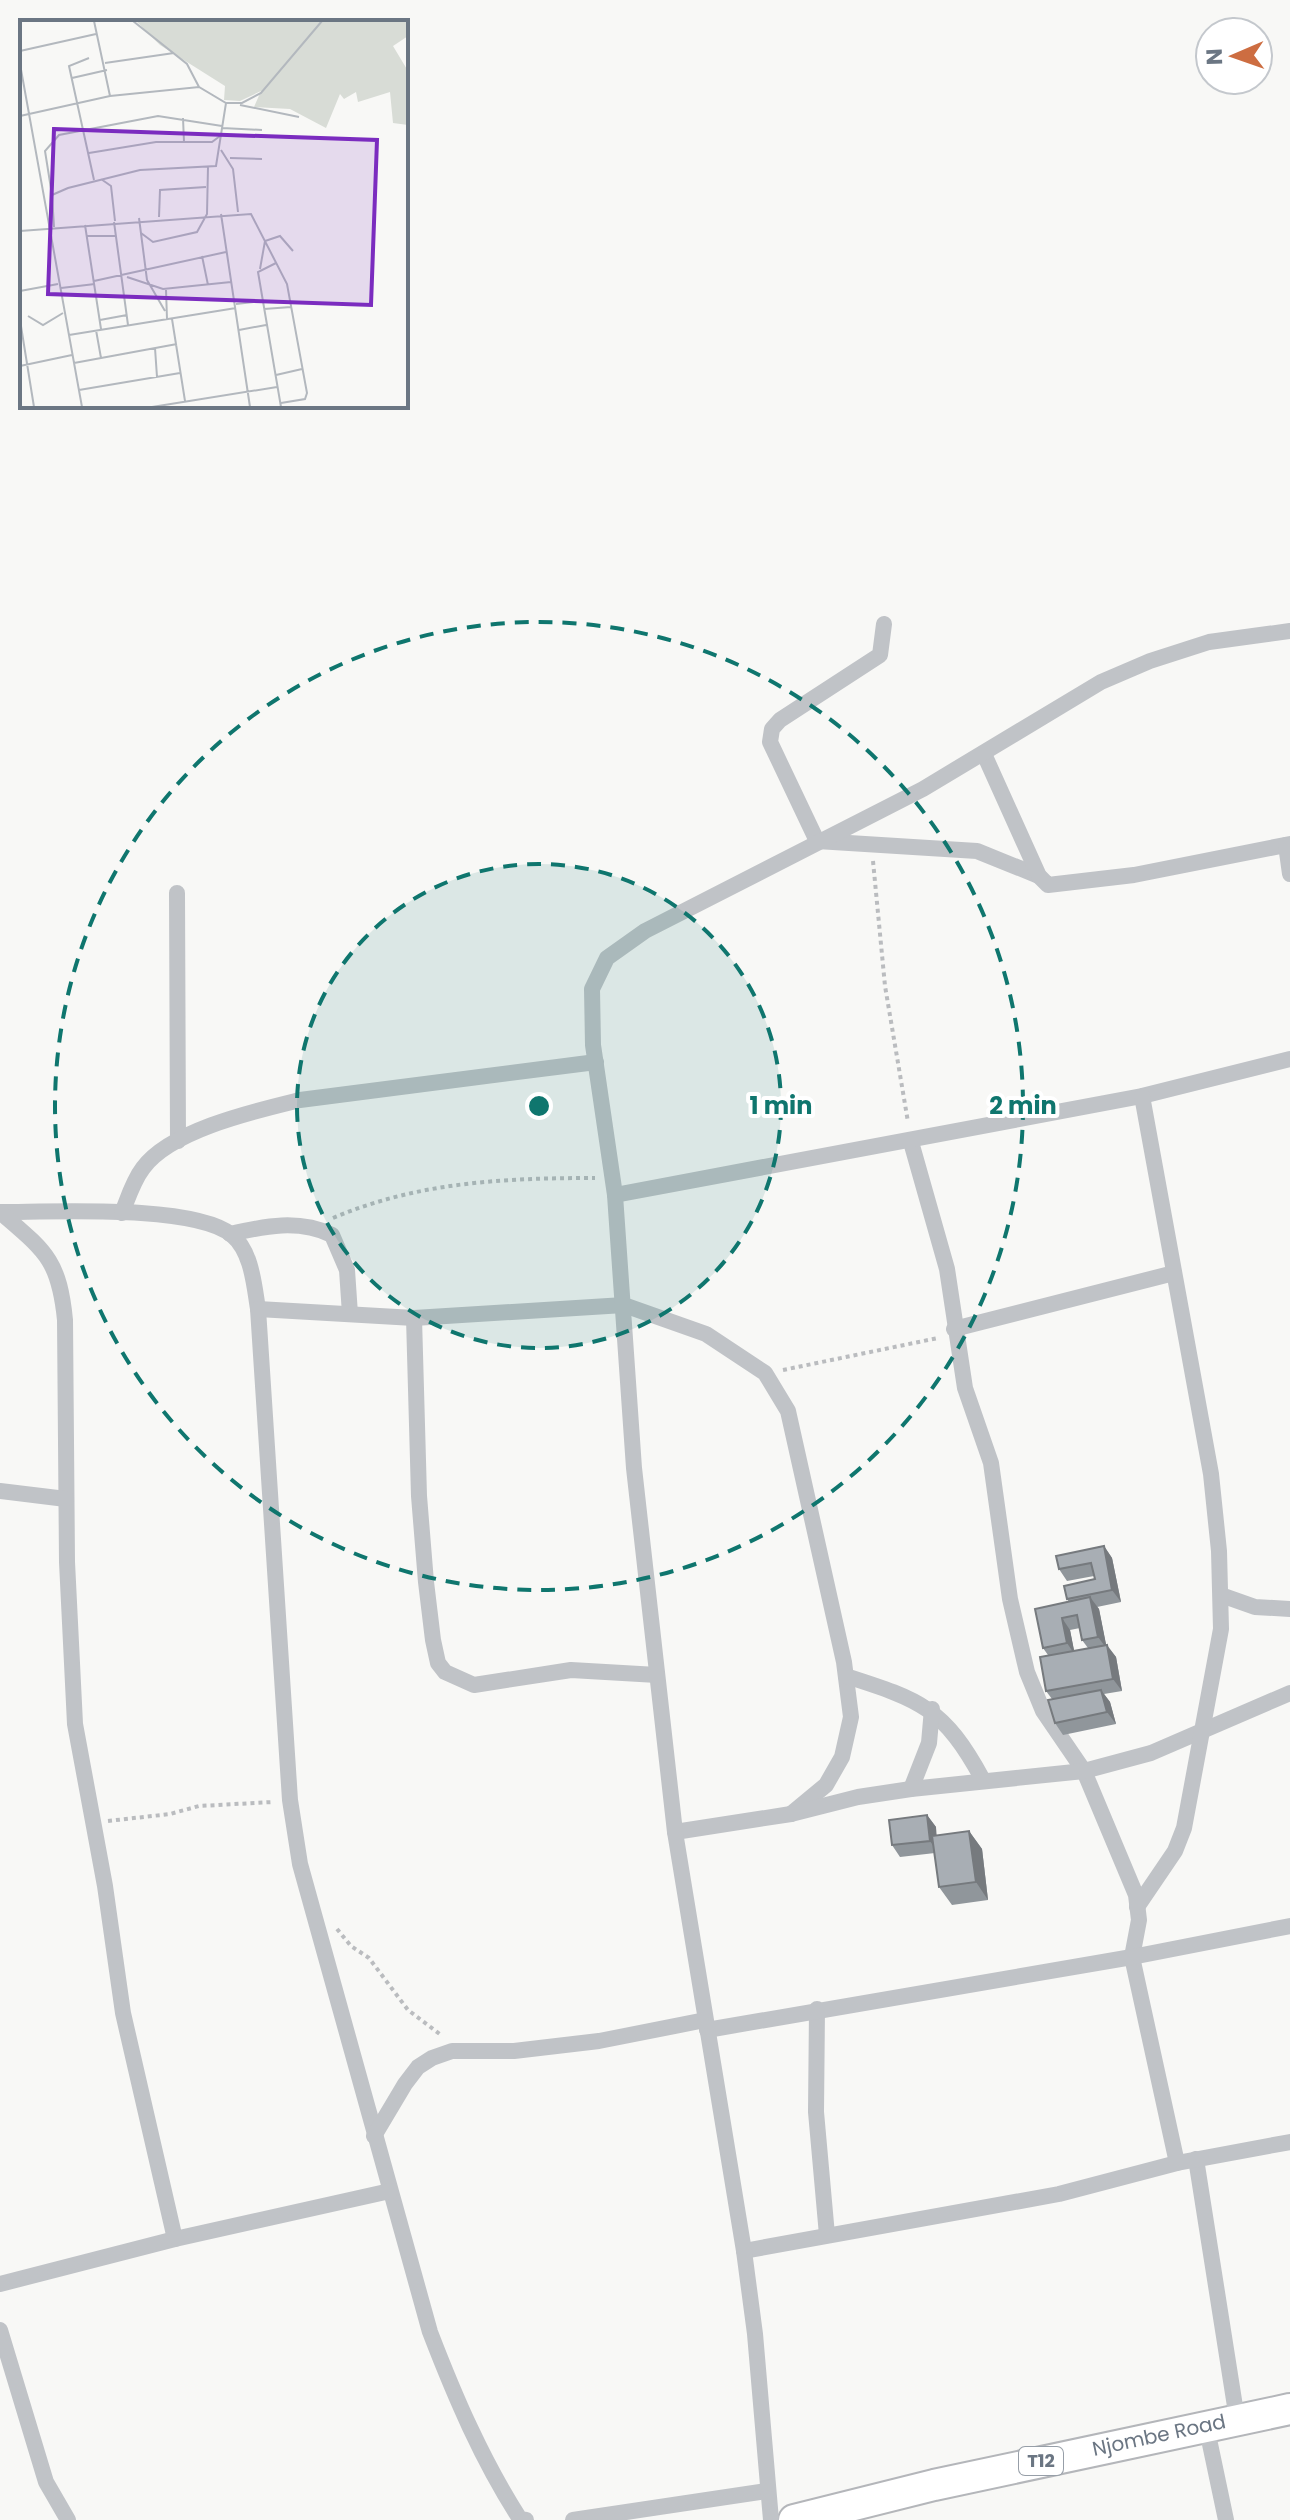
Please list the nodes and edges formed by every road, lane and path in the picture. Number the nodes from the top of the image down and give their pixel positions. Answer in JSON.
{"nodes":[{"id":1,"x":884,"y":624,"type":"dead end"},
{"id":2,"x":1290,"y":631,"type":"edge"},
{"id":3,"x":984,"y":754,"type":"junction"},
{"id":4,"x":817,"y":841,"type":"junction"},
{"id":5,"x":872,"y":843,"type":"junction"},
{"id":6,"x":1288,"y":845,"type":"edge"},
{"id":7,"x":1290,"y":874,"type":"edge"},
{"id":8,"x":1039,"y":876,"type":"junction"},
{"id":9,"x":177,"y":893,"type":"dead end"},
{"id":10,"x":1290,"y":1059,"type":"edge"},
{"id":11,"x":596,"y":1062,"type":"junction"},
{"id":12,"x":1142,"y":1096,"type":"junction"},
{"id":13,"x":178,"y":1141,"type":"junction"},
{"id":14,"x":911,"y":1142,"type":"junction"},
{"id":15,"x":614,"y":1187,"type":"junction"},
{"id":16,"x":0,"y":1212,"type":"edge"},
{"id":17,"x":122,"y":1213,"type":"junction"},
{"id":18,"x":313,"y":1226,"type":"junction"},
{"id":19,"x":230,"y":1234,"type":"junction"},
{"id":20,"x":1174,"y":1273,"type":"junction"},
{"id":21,"x":624,"y":1305,"type":"junction"},
{"id":22,"x":258,"y":1309,"type":"junction"},
{"id":23,"x":350,"y":1314,"type":"junction"},
{"id":24,"x":414,"y":1318,"type":"junction"},
{"id":25,"x":954,"y":1329,"type":"junction"},
{"id":26,"x":957,"y":1346,"type":"junction"},
{"id":27,"x":765,"y":1373,"type":"junction"},
{"id":28,"x":0,"y":1491,"type":"edge"},
{"id":29,"x":66,"y":1499,"type":"junction"},
{"id":30,"x":1221,"y":1595,"type":"junction"},
{"id":31,"x":1290,"y":1609,"type":"edge"},
{"id":32,"x":657,"y":1675,"type":"junction"},
{"id":33,"x":846,"y":1676,"type":"junction"},
{"id":34,"x":1290,"y":1693,"type":"edge"},
{"id":35,"x":932,"y":1709,"type":"junction"},
{"id":36,"x":1202,"y":1732,"type":"junction"},
{"id":37,"x":1084,"y":1771,"type":"junction"},
{"id":38,"x":983,"y":1780,"type":"junction"},
{"id":39,"x":911,"y":1789,"type":"junction"},
{"id":40,"x":290,"y":1800,"type":"junction"},
{"id":41,"x":791,"y":1814,"type":"junction"},
{"id":42,"x":93,"y":1822,"type":"junction"},
{"id":43,"x":675,"y":1832,"type":"junction"},
{"id":44,"x":1137,"y":1907,"type":"junction"},
{"id":45,"x":315,"y":1924,"type":"junction"},
{"id":46,"x":1290,"y":1926,"type":"edge"},
{"id":47,"x":1132,"y":1957,"type":"junction"},
{"id":48,"x":817,"y":2009,"type":"junction"},
{"id":49,"x":706,"y":2025,"type":"junction"},
{"id":50,"x":467,"y":2051,"type":"junction"},
{"id":51,"x":374,"y":2136,"type":"junction"},
{"id":52,"x":1290,"y":2142,"type":"edge"},
{"id":53,"x":1196,"y":2159,"type":"junction"},
{"id":54,"x":1177,"y":2163,"type":"junction"},
{"id":55,"x":390,"y":2191,"type":"junction"},
{"id":56,"x":827,"y":2235,"type":"junction"},
{"id":57,"x":175,"y":2239,"type":"junction"},
{"id":58,"x":744,"y":2251,"type":"junction"},
{"id":59,"x":0,"y":2284,"type":"edge"},
{"id":60,"x":0,"y":2330,"type":"edge"},
{"id":61,"x":1290,"y":2409,"type":"edge"},
{"id":62,"x":1237,"y":2419,"type":"junction"},
{"id":63,"x":1206,"y":2425,"type":"junction"},
{"id":64,"x":766,"y":2491,"type":"junction"},
{"id":65,"x":68,"y":2520,"type":"edge"},
{"id":66,"x":519,"y":2520,"type":"edge"},
{"id":67,"x":573,"y":2520,"type":"edge"},
{"id":68,"x":771,"y":2520,"type":"edge"},
{"id":69,"x":794,"y":2520,"type":"edge"},
{"id":70,"x":1226,"y":2520,"type":"edge"}],
"edges":[{"from":1,"to":4,"type":"street"},
{"from":2,"to":3,"type":"street"},
{"from":3,"to":4,"type":"street"},
{"from":3,"to":8,"type":"street"},
{"from":4,"to":5,"type":"street"},
{"from":4,"to":11,"type":"street"},
{"from":5,"to":8,"type":"street"},
{"from":5,"to":14,"type":"path"},
{"from":6,"to":7,"type":"street"},
{"from":6,"to":8,"type":"street"},
{"from":9,"to":13,"type":"street"},
{"from":10,"to":12,"type":"street"},
{"from":11,"to":13,"type":"street"},
{"from":11,"to":15,"type":"street"},
{"from":12,"to":14,"type":"street"},
{"from":12,"to":20,"type":"street"},
{"from":13,"to":17,"type":"street"},
{"from":14,"to":15,"type":"street"},
{"from":14,"to":25,"type":"street"},
{"from":15,"to":18,"type":"path"},
{"from":15,"to":21,"type":"street"},
{"from":16,"to":17,"type":"street"},
{"from":16,"to":29,"type":"street"},
{"from":17,"to":19,"type":"street"},
{"from":18,"to":19,"type":"street"},
{"from":18,"to":23,"type":"street"},
{"from":19,"to":22,"type":"street"},
{"from":20,"to":25,"type":"street"},
{"from":20,"to":30,"type":"street"},
{"from":21,"to":24,"type":"street"},
{"from":21,"to":27,"type":"street"},
{"from":21,"to":32,"type":"street"},
{"from":22,"to":23,"type":"street"},
{"from":22,"to":40,"type":"street"},
{"from":23,"to":24,"type":"street"},
{"from":24,"to":32,"type":"street"},
{"from":25,"to":26,"type":"street"},
{"from":26,"to":27,"type":"path"},
{"from":26,"to":37,"type":"street"},
{"from":27,"to":33,"type":"street"},
{"from":28,"to":29,"type":"street"},
{"from":29,"to":42,"type":"street"},
{"from":30,"to":31,"type":"street"},
{"from":30,"to":36,"type":"street"},
{"from":32,"to":43,"type":"street"},
{"from":33,"to":35,"type":"street"},
{"from":33,"to":41,"type":"street"},
{"from":34,"to":36,"type":"street"},
{"from":35,"to":38,"type":"street"},
{"from":35,"to":39,"type":"street"},
{"from":36,"to":37,"type":"street"},
{"from":36,"to":44,"type":"street"},
{"from":37,"to":38,"type":"street"},
{"from":37,"to":44,"type":"street"},
{"from":38,"to":39,"type":"street"},
{"from":39,"to":41,"type":"street"},
{"from":40,"to":42,"type":"path"},
{"from":40,"to":45,"type":"street"},
{"from":41,"to":43,"type":"street"},
{"from":42,"to":57,"type":"street"},
{"from":43,"to":49,"type":"street"},
{"from":44,"to":47,"type":"street"},
{"from":45,"to":50,"type":"path"},
{"from":45,"to":51,"type":"street"},
{"from":46,"to":47,"type":"street"},
{"from":47,"to":48,"type":"street"},
{"from":47,"to":54,"type":"street"},
{"from":48,"to":49,"type":"street"},
{"from":48,"to":56,"type":"street"},
{"from":49,"to":50,"type":"street"},
{"from":49,"to":58,"type":"street"},
{"from":50,"to":51,"type":"street"},
{"from":51,"to":55,"type":"street"},
{"from":52,"to":53,"type":"street"},
{"from":53,"to":54,"type":"street"},
{"from":53,"to":62,"type":"street"},
{"from":54,"to":56,"type":"street"},
{"from":55,"to":57,"type":"street"},
{"from":55,"to":66,"type":"street"},
{"from":56,"to":58,"type":"street"},
{"from":57,"to":59,"type":"street"},
{"from":58,"to":64,"type":"street"},
{"from":60,"to":65,"type":"street"},
{"from":61,"to":62,"type":"highway","name":"Njombe Road","number":"T12"},
{"from":62,"to":63,"type":"highway","name":"Njombe Road","number":"T12"},
{"from":63,"to":69,"type":"highway","name":"Njombe Road","number":"T12"},
{"from":63,"to":70,"type":"street"},
{"from":64,"to":67,"type":"street"},
{"from":64,"to":68,"type":"street"}]}
